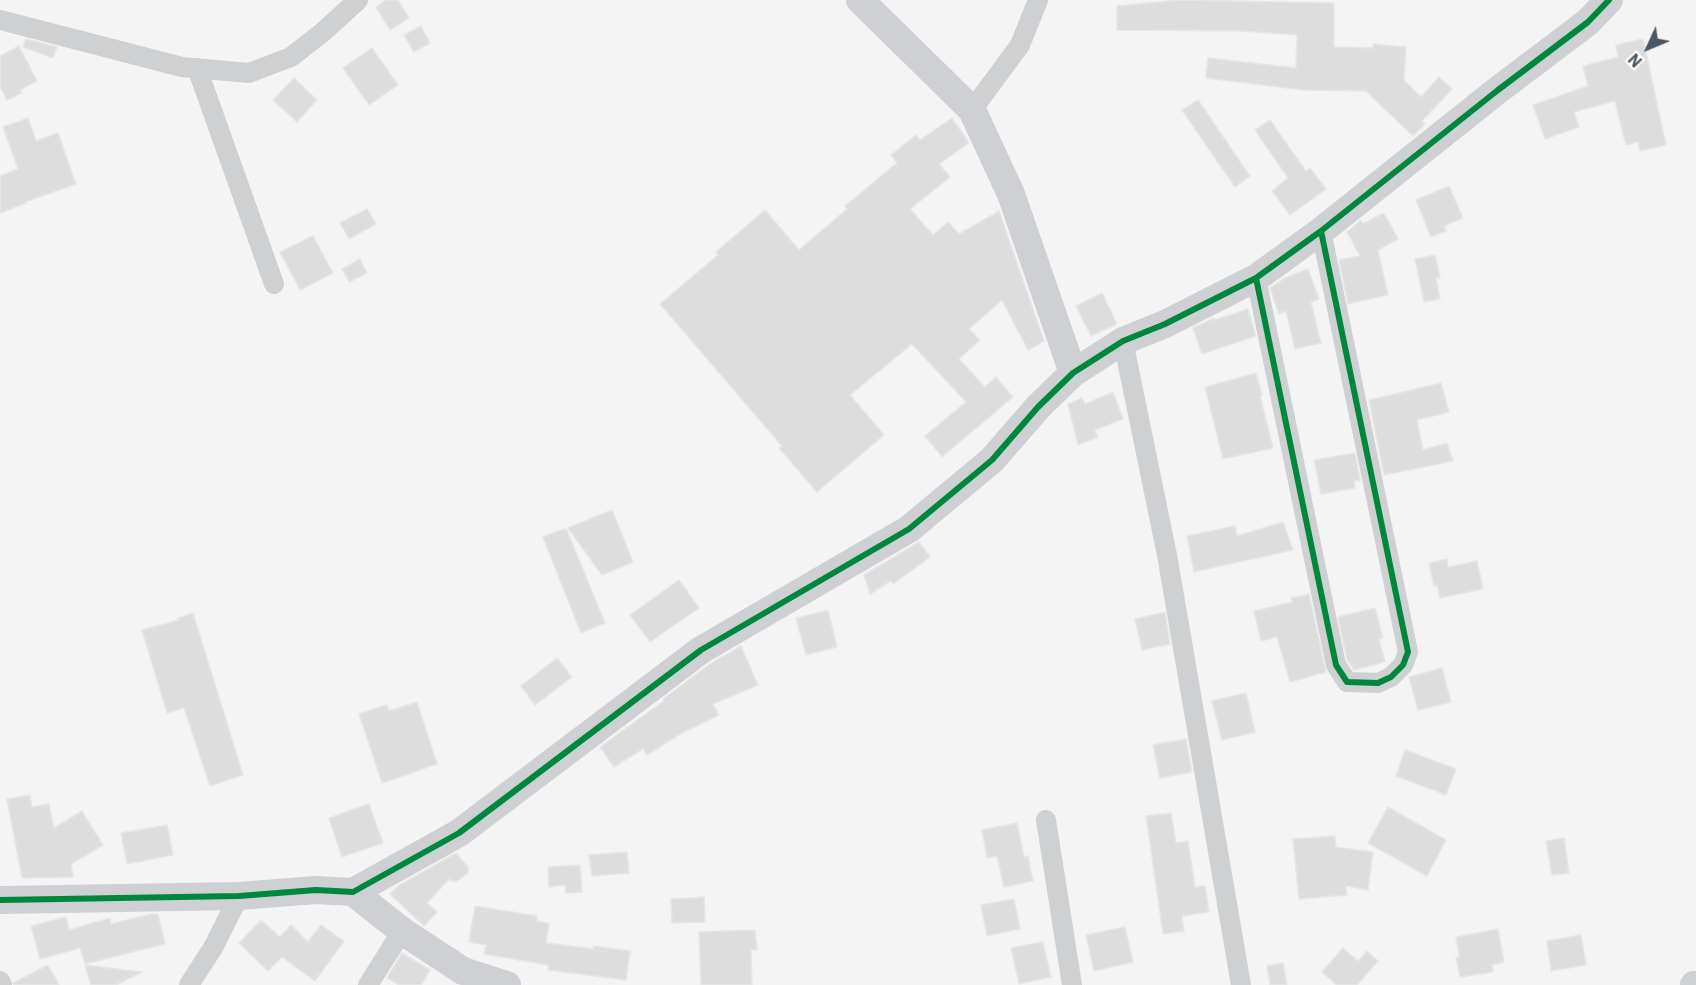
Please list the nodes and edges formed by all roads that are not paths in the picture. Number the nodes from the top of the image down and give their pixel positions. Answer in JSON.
{"nodes":[{"id":1,"x":358,"y":0,"type":"edge"},
{"id":2,"x":860,"y":0,"type":"edge"},
{"id":3,"x":1038,"y":0,"type":"edge"},
{"id":4,"x":1609,"y":0,"type":"edge"},
{"id":5,"x":0,"y":20,"type":"edge"},
{"id":6,"x":197,"y":68,"type":"junction"},
{"id":7,"x":972,"y":110,"type":"junction"},
{"id":8,"x":1321,"y":231,"type":"junction"},
{"id":9,"x":1256,"y":278,"type":"junction"},
{"id":10,"x":274,"y":284,"type":"dead end"},
{"id":11,"x":1124,"y":341,"type":"junction"},
{"id":12,"x":1073,"y":373,"type":"junction"},
{"id":13,"x":1046,"y":820,"type":"dead end"},
{"id":14,"x":353,"y":892,"type":"junction"},
{"id":15,"x":239,"y":896,"type":"junction"},
{"id":16,"x":0,"y":900,"type":"edge"},
{"id":17,"x":402,"y":931,"type":"junction"},
{"id":18,"x":0,"y":981,"type":"edge"},
{"id":19,"x":2,"y":985,"type":"edge"},
{"id":20,"x":189,"y":985,"type":"edge"},
{"id":21,"x":368,"y":985,"type":"edge"},
{"id":22,"x":507,"y":985,"type":"edge"},
{"id":23,"x":1072,"y":985,"type":"edge"},
{"id":24,"x":1242,"y":985,"type":"edge"}],
"edges":[{"from":1,"to":6,"type":"street"},
{"from":2,"to":7,"type":"street"},
{"from":3,"to":7,"type":"street"},
{"from":4,"to":8,"type":"street"},
{"from":5,"to":6,"type":"street"},
{"from":6,"to":10,"type":"street"},
{"from":7,"to":12,"type":"street"},
{"from":8,"to":9,"type":"street"},
{"from":8,"to":9,"type":"street"},
{"from":9,"to":11,"type":"street"},
{"from":11,"to":12,"type":"street"},
{"from":11,"to":24,"type":"street"},
{"from":12,"to":14,"type":"street"},
{"from":13,"to":23,"type":"street"},
{"from":14,"to":15,"type":"street"},
{"from":14,"to":17,"type":"street"},
{"from":15,"to":16,"type":"street"},
{"from":15,"to":20,"type":"street"},
{"from":17,"to":21,"type":"street"},
{"from":17,"to":22,"type":"street"},
{"from":18,"to":19,"type":"street"}]}
